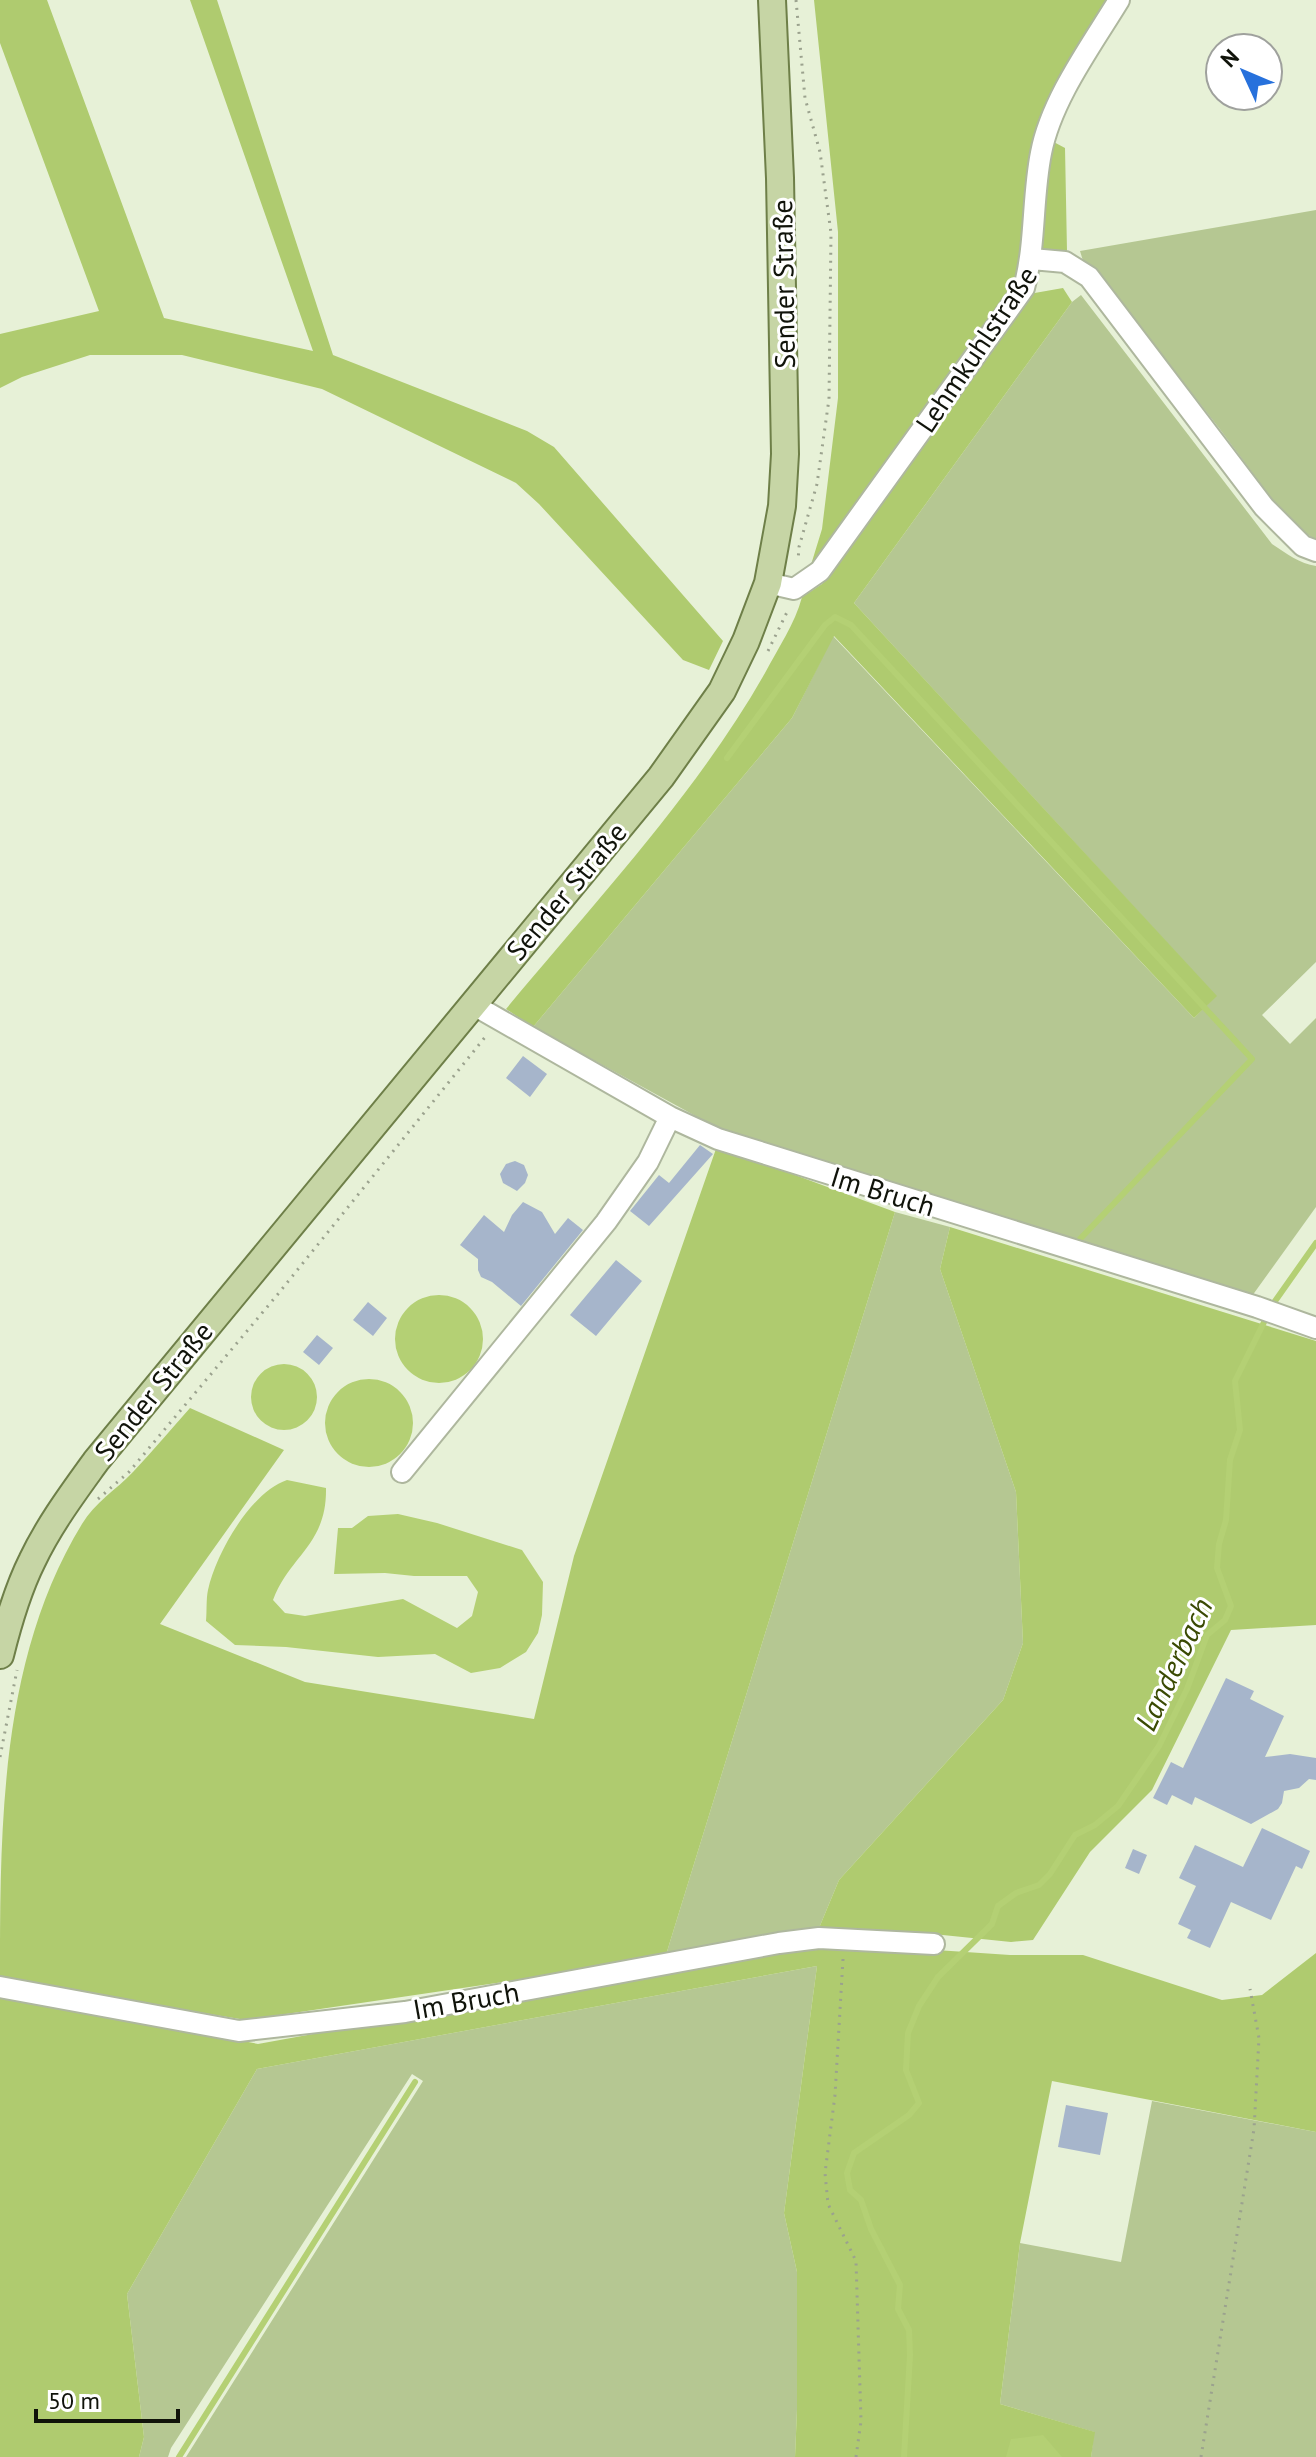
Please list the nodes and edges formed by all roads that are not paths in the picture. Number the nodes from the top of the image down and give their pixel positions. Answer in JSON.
{"nodes":[{"id":1,"x":772,"y":0,"type":"edge"},
{"id":2,"x":1119,"y":0,"type":"edge"},
{"id":3,"x":1032,"y":259,"type":"junction"},
{"id":4,"x":1316,"y":551,"type":"edge"},
{"id":5,"x":768,"y":583,"type":"junction"},
{"id":6,"x":472,"y":1004,"type":"junction"},
{"id":7,"x":670,"y":1117,"type":"junction"},
{"id":8,"x":1309,"y":1325,"type":"edge"},
{"id":9,"x":402,"y":1472,"type":"dead end"},
{"id":10,"x":10,"y":1660,"type":"edge"},
{"id":11,"x":934,"y":1944,"type":"dead end"},
{"id":12,"x":0,"y":1987,"type":"edge"}],
"edges":[{"from":1,"to":5,"type":"main road","name":"Sender Straße"},
{"from":2,"to":3,"type":"street"},
{"from":3,"to":4,"type":"street","name":"Lehmkuhlstraße"},
{"from":3,"to":5,"type":"street","name":"Lehmkuhlstraße"},
{"from":5,"to":6,"type":"main road","name":"Sender Straße"},
{"from":6,"to":7,"type":"street","name":"Im Bruch"},
{"from":6,"to":10,"type":"main road","name":"Sender Straße"},
{"from":7,"to":8,"type":"street","name":"Im Bruch"},
{"from":7,"to":9,"type":"street"},
{"from":11,"to":12,"type":"street","name":"Im Bruch"}]}
